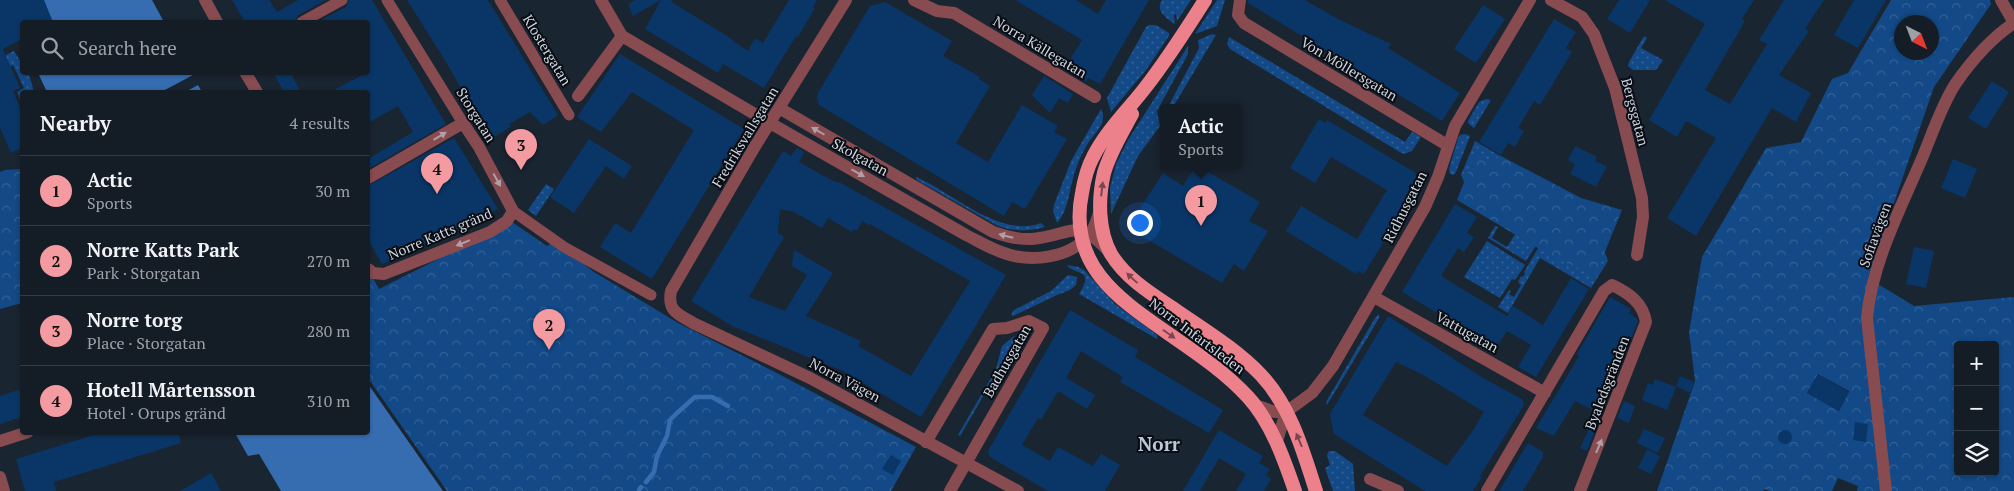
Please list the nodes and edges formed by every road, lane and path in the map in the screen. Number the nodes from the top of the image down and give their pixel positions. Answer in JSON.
{"nodes":[{"id":1,"x":205,"y":0,"type":"edge"},
{"id":2,"x":342,"y":0,"type":"edge"},
{"id":3,"x":387,"y":0,"type":"edge"},
{"id":4,"x":500,"y":0,"type":"edge"},
{"id":5,"x":601,"y":0,"type":"edge"},
{"id":6,"x":846,"y":0,"type":"edge"},
{"id":7,"x":914,"y":0,"type":"edge"},
{"id":8,"x":1205,"y":0,"type":"edge"},
{"id":9,"x":1240,"y":0,"type":"edge"},
{"id":10,"x":1530,"y":0,"type":"edge"},
{"id":11,"x":1552,"y":0,"type":"edge"},
{"id":12,"x":2002,"y":0,"type":"edge"},
{"id":13,"x":216,"y":20,"type":"edge"},
{"id":14,"x":306,"y":20,"type":"edge"},
{"id":15,"x":2014,"y":23,"type":"edge"},
{"id":16,"x":622,"y":36,"type":"junction"},
{"id":17,"x":247,"y":75,"type":"edge"},
{"id":18,"x":1146,"y":87,"type":"junction"},
{"id":19,"x":256,"y":90,"type":"edge"},
{"id":20,"x":578,"y":96,"type":"joint"},
{"id":21,"x":1095,"y":97,"type":"dead end"},
{"id":22,"x":779,"y":108,"type":"junction"},
{"id":23,"x":770,"y":122,"type":"junction"},
{"id":24,"x":463,"y":123,"type":"junction"},
{"id":25,"x":1447,"y":145,"type":"junction"},
{"id":26,"x":370,"y":177,"type":"edge"},
{"id":27,"x":1100,"y":210,"type":"junction"},
{"id":28,"x":513,"y":211,"type":"junction"},
{"id":29,"x":1084,"y":235,"type":"junction"},
{"id":30,"x":1111,"y":254,"type":"junction"},
{"id":31,"x":1637,"y":255,"type":"dead end"},
{"id":32,"x":370,"y":271,"type":"edge"},
{"id":33,"x":671,"y":291,"type":"joint"},
{"id":34,"x":651,"y":295,"type":"dead end"},
{"id":35,"x":1374,"y":297,"type":"junction"},
{"id":36,"x":1544,"y":393,"type":"junction"},
{"id":37,"x":1255,"y":405,"type":"junction"},
{"id":38,"x":1286,"y":412,"type":"junction"},
{"id":39,"x":20,"y":435,"type":"edge"},
{"id":40,"x":0,"y":441,"type":"edge"},
{"id":41,"x":1277,"y":441,"type":"junction"},
{"id":42,"x":926,"y":442,"type":"junction"},
{"id":43,"x":968,"y":462,"type":"junction"},
{"id":44,"x":0,"y":477,"type":"edge"},
{"id":45,"x":1370,"y":479,"type":"dead end"},
{"id":46,"x":4,"y":491,"type":"edge"},
{"id":47,"x":950,"y":491,"type":"edge"},
{"id":48,"x":1018,"y":491,"type":"edge"},
{"id":49,"x":1295,"y":491,"type":"edge"},
{"id":50,"x":1316,"y":491,"type":"edge"},
{"id":51,"x":1398,"y":491,"type":"edge"},
{"id":52,"x":1487,"y":491,"type":"edge"},
{"id":53,"x":1580,"y":491,"type":"edge"},
{"id":54,"x":1886,"y":491,"type":"edge"}],
"edges":[{"from":1,"to":13,"type":"street"},
{"from":2,"to":14,"type":"street"},
{"from":3,"to":24,"type":"street","name":"Storgatan"},
{"from":4,"to":20,"type":"street","name":"Klostergatan"},
{"from":5,"to":16,"type":"street"},
{"from":6,"to":22,"type":"street","name":"Fredriksvallsgatan"},
{"from":7,"to":21,"type":"street","name":"Norra Källegatan"},
{"from":8,"to":18,"type":"highway"},
{"from":9,"to":25,"type":"street","name":"Von Möllersgatan"},
{"from":10,"to":25,"type":"street","name":"Ridhusgatan"},
{"from":11,"to":31,"type":"street","name":"Bergsgatan"},
{"from":12,"to":15,"type":"street"},
{"from":15,"to":54,"type":"street","name":"Sofiavägen"},
{"from":16,"to":20,"type":"street"},
{"from":16,"to":23,"type":"street","name":"Skolgatan"},
{"from":17,"to":19,"type":"street"},
{"from":27,"to":18,"type":"highway","one_way":true},
{"from":18,"to":29,"type":"highway"},
{"from":22,"to":23,"type":"street","name":"Fredriksvallsgatan"},
{"from":29,"to":22,"type":"street","name":"Skolgatan","one_way":true},
{"from":23,"to":29,"type":"street","name":"Skolgatan","one_way":true},
{"from":23,"to":33,"type":"street","name":"Fredriksvallsgatan"},
{"from":26,"to":24,"type":"street","one_way":true},
{"from":24,"to":28,"type":"street","name":"Storgatan","one_way":true},
{"from":25,"to":35,"type":"street","name":"Ridhusgatan"},
{"from":27,"to":29,"type":"street"},
{"from":27,"to":30,"type":"highway"},
{"from":28,"to":32,"type":"street","name":"Norre Katts gränd","one_way":true},
{"from":28,"to":34,"type":"street","name":"Storgatan"},
{"from":29,"to":30,"type":"street"},
{"from":29,"to":37,"type":"highway","name":"Norra Infartsleden","one_way":true},
{"from":38,"to":30,"type":"highway","name":"Norra Infartsleden","one_way":true},
{"from":33,"to":42,"type":"street","name":"Norra Vägen"},
{"from":35,"to":36,"type":"street","name":"Vattugatan"},
{"from":35,"to":38,"type":"street","name":"Ridhusgatan"},
{"from":36,"to":52,"type":"street"},
{"from":53,"to":36,"type":"street","name":"Byaledsgränden","one_way":true},
{"from":37,"to":38,"type":"street"},
{"from":37,"to":41,"type":"highway","name":"Norra Infartsleden"},
{"from":38,"to":41,"type":"street"},
{"from":50,"to":38,"type":"highway","name":"Norra Infartsleden","one_way":true},
{"from":39,"to":40,"type":"street"},
{"from":41,"to":49,"type":"highway","name":"Norra Infartsleden"},
{"from":42,"to":43,"type":"street","name":"Norra Vägen"},
{"from":42,"to":43,"type":"street","name":"Badhusgatan"},
{"from":43,"to":47,"type":"street","name":"Badhusgatan"},
{"from":43,"to":48,"type":"street","name":"Norra Vägen"},
{"from":44,"to":46,"type":"street"},
{"from":45,"to":51,"type":"street"}]}
